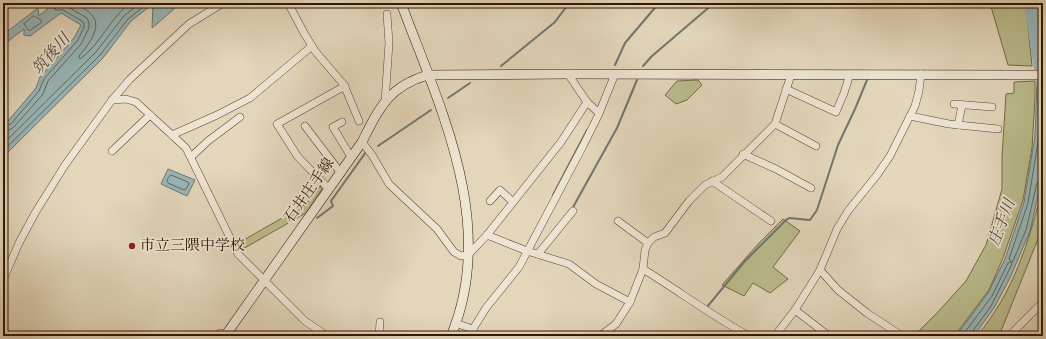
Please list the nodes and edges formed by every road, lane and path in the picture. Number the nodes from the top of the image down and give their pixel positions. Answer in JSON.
{"nodes":[{"id":1,"x":223,"y":3,"type":"edge"},
{"id":2,"x":288,"y":3,"type":"edge"},
{"id":3,"x":401,"y":3,"type":"edge"},
{"id":4,"x":387,"y":14,"type":"dead end"},
{"id":5,"x":312,"y":46,"type":"junction"},
{"id":6,"x":568,"y":74,"type":"junction"},
{"id":7,"x":615,"y":74,"type":"junction"},
{"id":8,"x":850,"y":74,"type":"junction"},
{"id":9,"x":921,"y":74,"type":"junction"},
{"id":10,"x":428,"y":75,"type":"junction"},
{"id":11,"x":790,"y":75,"type":"junction"},
{"id":12,"x":1043,"y":75,"type":"edge"},
{"id":13,"x":344,"y":86,"type":"junction"},
{"id":14,"x":786,"y":90,"type":"junction"},
{"id":15,"x":112,"y":100,"type":"junction"},
{"id":16,"x":385,"y":102,"type":"junction"},
{"id":17,"x":587,"y":102,"type":"junction"},
{"id":18,"x":954,"y":104,"type":"dead end"},
{"id":19,"x":962,"y":105,"type":"junction"},
{"id":20,"x":992,"y":107,"type":"dead end"},
{"id":21,"x":597,"y":111,"type":"junction"},
{"id":22,"x":150,"y":115,"type":"junction"},
{"id":23,"x":910,"y":116,"type":"junction"},
{"id":24,"x":240,"y":117,"type":"dead end"},
{"id":25,"x":360,"y":121,"type":"dead end"},
{"id":26,"x":342,"y":122,"type":"dead end"},
{"id":27,"x":775,"y":124,"type":"junction"},
{"id":28,"x":958,"y":125,"type":"junction"},
{"id":29,"x":305,"y":126,"type":"dead end"},
{"id":30,"x":998,"y":129,"type":"dead end"},
{"id":31,"x":172,"y":135,"type":"junction"},
{"id":32,"x":362,"y":142,"type":"junction"},
{"id":33,"x":816,"y":146,"type":"dead end"},
{"id":34,"x":112,"y":151,"type":"dead end"},
{"id":35,"x":743,"y":154,"type":"junction"},
{"id":36,"x":191,"y":157,"type":"junction"},
{"id":37,"x":351,"y":157,"type":"junction"},
{"id":38,"x":340,"y":172,"type":"junction"},
{"id":39,"x":712,"y":181,"type":"junction"},
{"id":40,"x":811,"y":188,"type":"dead end"},
{"id":41,"x":328,"y":189,"type":"junction"},
{"id":42,"x":490,"y":201,"type":"dead end"},
{"id":43,"x":513,"y":202,"type":"junction"},
{"id":44,"x":574,"y":211,"type":"dead end"},
{"id":45,"x":618,"y":221,"type":"dead end"},
{"id":46,"x":771,"y":221,"type":"dead end"},
{"id":47,"x":487,"y":235,"type":"junction"},
{"id":48,"x":648,"y":243,"type":"junction"},
{"id":49,"x":528,"y":250,"type":"junction"},
{"id":50,"x":538,"y":254,"type":"junction"},
{"id":51,"x":468,"y":255,"type":"junction"},
{"id":52,"x":643,"y":269,"type":"junction"},
{"id":53,"x":820,"y":270,"type":"junction"},
{"id":54,"x":3,"y":280,"type":"edge"},
{"id":55,"x":264,"y":281,"type":"junction"},
{"id":56,"x":630,"y":302,"type":"junction"},
{"id":57,"x":1043,"y":302,"type":"edge"},
{"id":58,"x":795,"y":310,"type":"junction"},
{"id":59,"x":380,"y":322,"type":"dead end"},
{"id":60,"x":455,"y":323,"type":"junction"},
{"id":61,"x":472,"y":332,"type":"edge"},
{"id":62,"x":222,"y":336,"type":"edge"},
{"id":63,"x":327,"y":336,"type":"edge"},
{"id":64,"x":379,"y":336,"type":"edge"},
{"id":65,"x":451,"y":336,"type":"edge"},
{"id":66,"x":600,"y":336,"type":"edge"},
{"id":67,"x":749,"y":336,"type":"edge"},
{"id":68,"x":775,"y":336,"type":"edge"},
{"id":69,"x":829,"y":336,"type":"edge"},
{"id":70,"x":902,"y":336,"type":"edge"},
{"id":71,"x":1009,"y":336,"type":"edge"}],
"edges":[{"from":1,"to":15,"type":"street"},
{"from":2,"to":5,"type":"street"},
{"from":3,"to":10,"type":"street"},
{"from":4,"to":16,"type":"street"},
{"from":5,"to":13,"type":"street"},
{"from":5,"to":31,"type":"street"},
{"from":6,"to":7,"type":"street","name":"石井庄手線"},
{"from":6,"to":10,"type":"street","name":"石井庄手線"},
{"from":6,"to":17,"type":"street"},
{"from":7,"to":11,"type":"street","name":"石井庄手線"},
{"from":7,"to":21,"type":"street"},
{"from":8,"to":9,"type":"street","name":"石井庄手線"},
{"from":8,"to":11,"type":"street","name":"石井庄手線"},
{"from":8,"to":14,"type":"street"},
{"from":9,"to":12,"type":"street","name":"石井庄手線"},
{"from":9,"to":23,"type":"street"},
{"from":10,"to":16,"type":"street","name":"石井庄手線"},
{"from":10,"to":51,"type":"street"},
{"from":11,"to":14,"type":"street"},
{"from":13,"to":25,"type":"street"},
{"from":13,"to":41,"type":"street"},
{"from":14,"to":27,"type":"street"},
{"from":15,"to":22,"type":"street"},
{"from":15,"to":54,"type":"street"},
{"from":16,"to":32,"type":"street","name":"石井庄手線"},
{"from":17,"to":21,"type":"street"},
{"from":17,"to":43,"type":"street"},
{"from":18,"to":19,"type":"street"},
{"from":19,"to":20,"type":"street"},
{"from":19,"to":28,"type":"street"},
{"from":21,"to":49,"type":"street"},
{"from":22,"to":31,"type":"street"},
{"from":22,"to":34,"type":"street"},
{"from":23,"to":28,"type":"street"},
{"from":23,"to":53,"type":"street"},
{"from":24,"to":36,"type":"street"},
{"from":26,"to":37,"type":"street"},
{"from":27,"to":33,"type":"street"},
{"from":27,"to":35,"type":"street"},
{"from":28,"to":30,"type":"street"},
{"from":29,"to":38,"type":"street"},
{"from":31,"to":36,"type":"street"},
{"from":32,"to":37,"type":"street","name":"石井庄手線"},
{"from":32,"to":51,"type":"street"},
{"from":35,"to":39,"type":"street"},
{"from":35,"to":40,"type":"street"},
{"from":36,"to":55,"type":"street"},
{"from":37,"to":38,"type":"street","name":"石井庄手線"},
{"from":38,"to":41,"type":"street","name":"石井庄手線"},
{"from":39,"to":46,"type":"street"},
{"from":39,"to":48,"type":"street"},
{"from":41,"to":55,"type":"street","name":"石井庄手線"},
{"from":42,"to":43,"type":"street"},
{"from":43,"to":47,"type":"street"},
{"from":44,"to":50,"type":"street"},
{"from":45,"to":48,"type":"street"},
{"from":47,"to":49,"type":"street"},
{"from":47,"to":51,"type":"street"},
{"from":48,"to":52,"type":"street"},
{"from":49,"to":50,"type":"street"},
{"from":49,"to":61,"type":"street"},
{"from":50,"to":56,"type":"street"},
{"from":51,"to":60,"type":"street"},
{"from":52,"to":56,"type":"street"},
{"from":52,"to":67,"type":"street"},
{"from":53,"to":58,"type":"street"},
{"from":53,"to":70,"type":"street"},
{"from":55,"to":62,"type":"street","name":"石井庄手線"},
{"from":55,"to":63,"type":"street"},
{"from":56,"to":66,"type":"street"},
{"from":57,"to":71,"type":"street"},
{"from":58,"to":68,"type":"street"},
{"from":58,"to":69,"type":"street"},
{"from":59,"to":64,"type":"street"},
{"from":60,"to":61,"type":"street"},
{"from":60,"to":65,"type":"street"}]}
